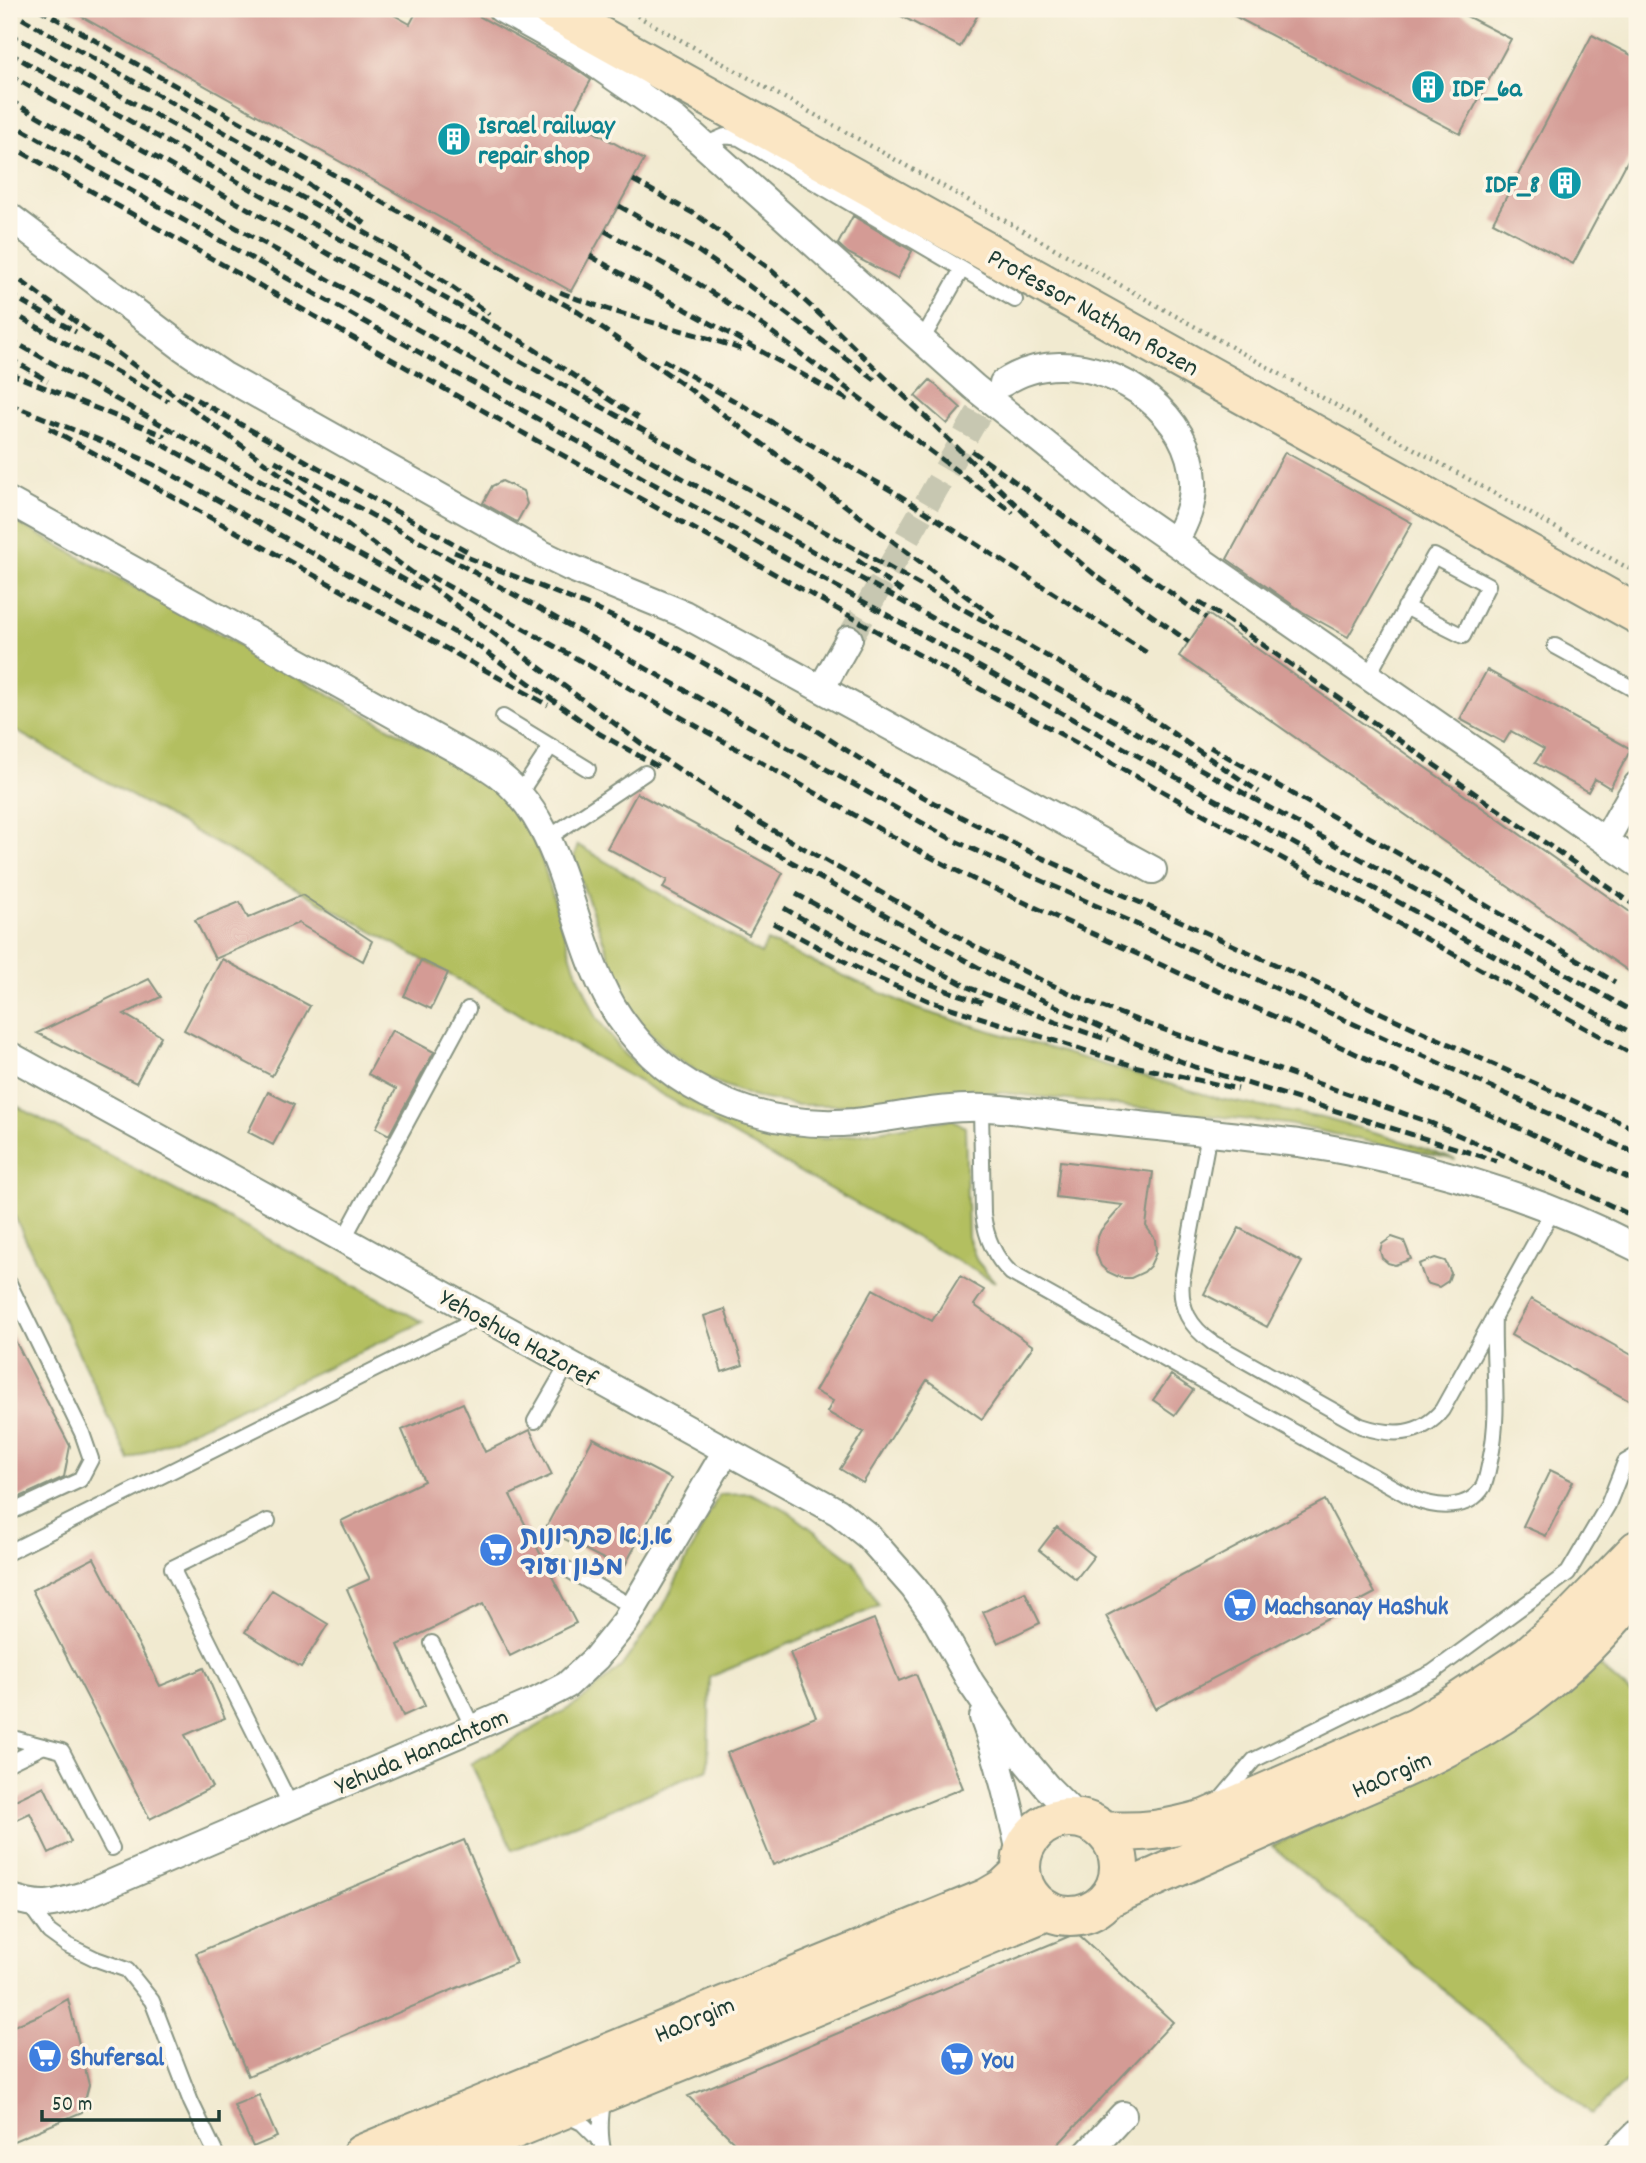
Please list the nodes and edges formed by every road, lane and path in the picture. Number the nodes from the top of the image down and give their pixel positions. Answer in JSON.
{"nodes":[{"id":1,"x":501,"y":9,"type":"edge"},
{"id":2,"x":551,"y":9,"type":"edge"},
{"id":3,"x":604,"y":9,"type":"edge"},
{"id":4,"x":625,"y":9,"type":"edge"},
{"id":5,"x":704,"y":145,"type":"junction"},
{"id":6,"x":9,"y":216,"type":"edge"},
{"id":7,"x":962,"y":269,"type":"junction"},
{"id":8,"x":1015,"y":300,"type":"dead end"},
{"id":9,"x":922,"y":340,"type":"junction"},
{"id":10,"x":1003,"y":383,"type":"tunnel mouth"},
{"id":11,"x":9,"y":501,"type":"edge"},
{"id":12,"x":1175,"y":542,"type":"junction"},
{"id":13,"x":1637,"y":573,"type":"edge"},
{"id":14,"x":1637,"y":584,"type":"edge"},
{"id":15,"x":1405,"y":607,"type":"junction"},
{"id":16,"x":1637,"y":614,"type":"edge"},
{"id":17,"x":849,"y":639,"type":"tunnel mouth"},
{"id":18,"x":1555,"y":646,"type":"dead end"},
{"id":19,"x":1368,"y":676,"type":"junction"},
{"id":20,"x":821,"y":689,"type":"junction"},
{"id":21,"x":1637,"y":691,"type":"edge"},
{"id":22,"x":503,"y":717,"type":"dead end"},
{"id":23,"x":551,"y":746,"type":"junction"},
{"id":24,"x":588,"y":769,"type":"dead end"},
{"id":25,"x":645,"y":773,"type":"dead end"},
{"id":26,"x":1637,"y":785,"type":"edge"},
{"id":27,"x":520,"y":793,"type":"junction"},
{"id":28,"x":548,"y":838,"type":"junction"},
{"id":29,"x":1605,"y":841,"type":"junction"},
{"id":30,"x":1635,"y":855,"type":"edge"},
{"id":31,"x":1153,"y":870,"type":"dead end"},
{"id":32,"x":468,"y":1009,"type":"dead end"},
{"id":33,"x":9,"y":1055,"type":"edge"},
{"id":34,"x":981,"y":1108,"type":"junction"},
{"id":35,"x":1209,"y":1133,"type":"junction"},
{"id":36,"x":1553,"y":1210,"type":"junction"},
{"id":37,"x":343,"y":1240,"type":"junction"},
{"id":38,"x":1637,"y":1248,"type":"edge"},
{"id":39,"x":9,"y":1283,"type":"edge"},
{"id":40,"x":1494,"y":1315,"type":"junction"},
{"id":41,"x":482,"y":1316,"type":"junction"},
{"id":42,"x":568,"y":1364,"type":"junction"},
{"id":43,"x":535,"y":1421,"type":"dead end"},
{"id":44,"x":726,"y":1451,"type":"junction"},
{"id":45,"x":1637,"y":1455,"type":"edge"},
{"id":46,"x":9,"y":1513,"type":"edge"},
{"id":47,"x":268,"y":1521,"type":"dead end"},
{"id":48,"x":1637,"y":1550,"type":"edge"},
{"id":49,"x":9,"y":1552,"type":"edge"},
{"id":50,"x":558,"y":1564,"type":"dead end"},
{"id":51,"x":1637,"y":1591,"type":"edge"},
{"id":52,"x":633,"y":1607,"type":"junction"},
{"id":53,"x":432,"y":1643,"type":"dead end"},
{"id":54,"x":971,"y":1683,"type":"junction"},
{"id":55,"x":472,"y":1728,"type":"junction"},
{"id":56,"x":9,"y":1737,"type":"edge"},
{"id":57,"x":44,"y":1746,"type":"junction"},
{"id":58,"x":9,"y":1763,"type":"edge"},
{"id":59,"x":291,"y":1806,"type":"junction"},
{"id":60,"x":1205,"y":1819,"type":"junction"},
{"id":61,"x":1091,"y":1825,"type":"junction"},
{"id":62,"x":112,"y":1848,"type":"dead end"},
{"id":63,"x":1021,"y":1865,"type":"junction"},
{"id":64,"x":1108,"y":1898,"type":"junction"},
{"id":65,"x":19,"y":1900,"type":"edge"},
{"id":66,"x":1047,"y":1911,"type":"junction"},
{"id":67,"x":605,"y":2093,"type":"junction"},
{"id":68,"x":557,"y":2112,"type":"junction"},
{"id":69,"x":1123,"y":2115,"type":"dead end"},
{"id":70,"x":1637,"y":2133,"type":"edge"},
{"id":71,"x":602,"y":2148,"type":"edge"},
{"id":72,"x":216,"y":2154,"type":"edge"},
{"id":73,"x":362,"y":2154,"type":"edge"},
{"id":74,"x":454,"y":2154,"type":"edge"},
{"id":75,"x":1087,"y":2154,"type":"edge"},
{"id":76,"x":1616,"y":2154,"type":"edge"}],
"edges":[{"from":1,"to":5,"type":"street"},
{"from":2,"to":16,"type":"street","name":"Professor Nathan Rozen"},
{"from":3,"to":14,"type":"street","name":"Professor Nathan Rozen"},
{"from":4,"to":13,"type":"path"},
{"from":5,"to":7,"type":"lane"},
{"from":5,"to":9,"type":"street"},
{"from":6,"to":20,"type":"street"},
{"from":7,"to":8,"type":"lane"},
{"from":7,"to":9,"type":"lane"},
{"from":9,"to":12,"type":"street"},
{"from":10,"to":12,"type":"street"},
{"from":11,"to":27,"type":"street"},
{"from":12,"to":19,"type":"street"},
{"from":15,"to":15,"type":"lane"},
{"from":15,"to":19,"type":"lane"},
{"from":17,"to":20,"type":"street"},
{"from":18,"to":21,"type":"lane"},
{"from":19,"to":29,"type":"street"},
{"from":20,"to":31,"type":"street"},
{"from":22,"to":23,"type":"lane"},
{"from":23,"to":24,"type":"lane"},
{"from":23,"to":27,"type":"lane"},
{"from":25,"to":28,"type":"lane"},
{"from":26,"to":29,"type":"street"},
{"from":27,"to":28,"type":"street"},
{"from":28,"to":34,"type":"street"},
{"from":29,"to":30,"type":"street"},
{"from":32,"to":37,"type":"lane"},
{"from":33,"to":37,"type":"street","name":"Yehoshua HaZoref"},
{"from":34,"to":35,"type":"street"},
{"from":34,"to":40,"type":"lane"},
{"from":35,"to":36,"type":"street"},
{"from":35,"to":40,"type":"lane"},
{"from":36,"to":38,"type":"street"},
{"from":36,"to":40,"type":"lane"},
{"from":37,"to":41,"type":"street","name":"Yehoshua HaZoref"},
{"from":39,"to":46,"type":"lane"},
{"from":41,"to":42,"type":"street","name":"Yehoshua HaZoref"},
{"from":41,"to":49,"type":"lane"},
{"from":42,"to":43,"type":"lane"},
{"from":42,"to":44,"type":"street","name":"Yehoshua HaZoref"},
{"from":44,"to":52,"type":"street","name":"Yehuda Hanachtom"},
{"from":44,"to":54,"type":"street","name":"Yehoshua HaZoref"},
{"from":45,"to":60,"type":"lane"},
{"from":47,"to":59,"type":"lane"},
{"from":48,"to":60,"type":"street","name":"HaOrgim"},
{"from":50,"to":52,"type":"lane"},
{"from":51,"to":64,"type":"street","name":"HaOrgim"},
{"from":52,"to":55,"type":"street","name":"Yehuda Hanachtom"},
{"from":53,"to":55,"type":"lane"},
{"from":54,"to":61,"type":"street","name":"Yehoshua HaZoref"},
{"from":54,"to":63,"type":"street","name":"Yehoshua HaZoref"},
{"from":55,"to":59,"type":"street","name":"Yehuda Hanachtom"},
{"from":56,"to":57,"type":"lane"},
{"from":57,"to":58,"type":"lane"},
{"from":57,"to":62,"type":"lane"},
{"from":59,"to":65,"type":"street","name":"Yehuda Hanachtom"},
{"from":60,"to":61,"type":"street","name":"HaOrgim"},
{"from":61,"to":63,"type":"street"},
{"from":61,"to":64,"type":"street"},
{"from":63,"to":66,"type":"street"},
{"from":63,"to":73,"type":"street","name":"HaOrgim"},
{"from":64,"to":66,"type":"street"},
{"from":65,"to":72,"type":"lane"},
{"from":66,"to":67,"type":"street","name":"HaOrgim"},
{"from":67,"to":68,"type":"street","name":"HaOrgim"},
{"from":67,"to":71,"type":"lane"},
{"from":68,"to":71,"type":"lane"},
{"from":68,"to":74,"type":"street","name":"HaOrgim"},
{"from":69,"to":75,"type":"street"},
{"from":70,"to":76,"type":"street"}]}
